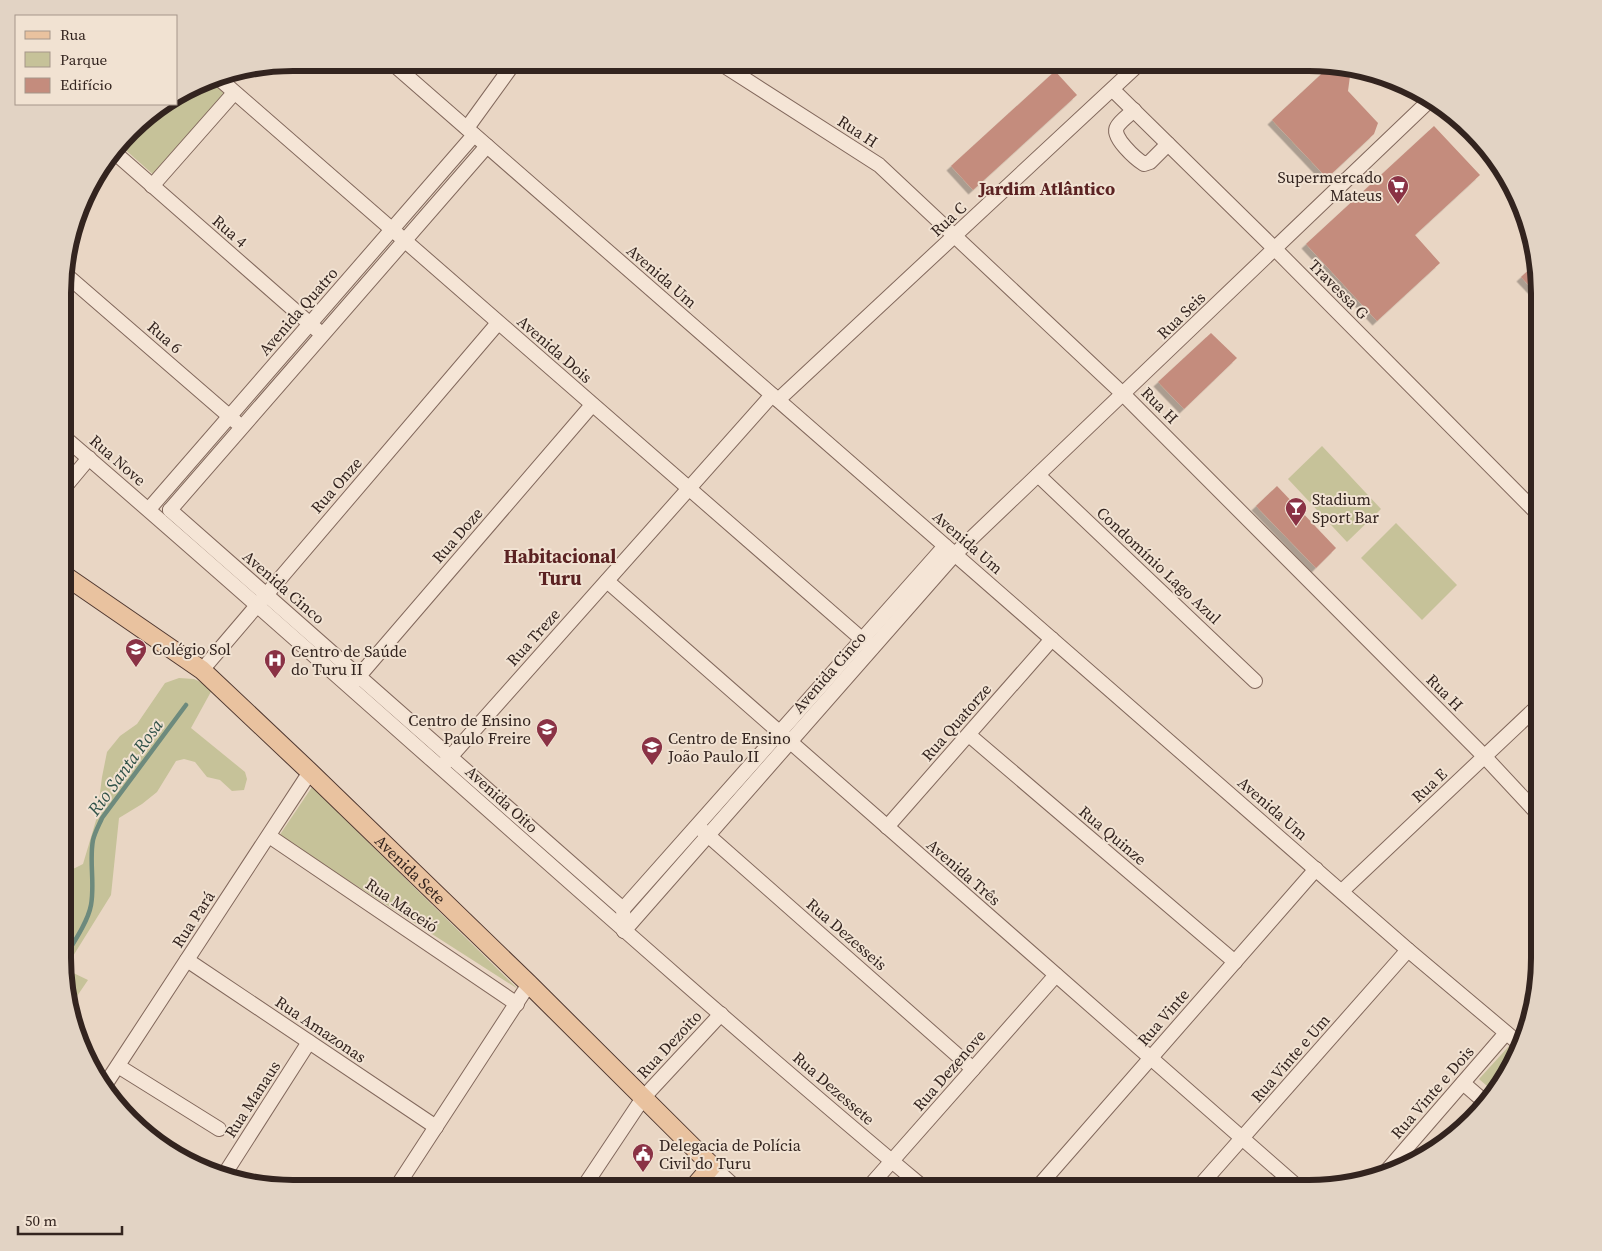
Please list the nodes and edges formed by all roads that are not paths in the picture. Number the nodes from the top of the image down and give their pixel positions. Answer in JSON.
{"nodes":[{"id":1,"x":402,"y":71,"type":"edge"},
{"id":2,"x":509,"y":71,"type":"edge"},
{"id":3,"x":732,"y":71,"type":"edge"},
{"id":4,"x":1132,"y":71,"type":"edge"},
{"id":5,"x":223,"y":83,"type":"edge"},
{"id":6,"x":1113,"y":90,"type":"junction"},
{"id":7,"x":234,"y":93,"type":"junction"},
{"id":8,"x":1425,"y":105,"type":"edge"},
{"id":9,"x":1134,"y":110,"type":"junction"},
{"id":10,"x":471,"y":132,"type":"junction"},
{"id":11,"x":1168,"y":144,"type":"junction"},
{"id":12,"x":487,"y":146,"type":"junction"},
{"id":13,"x":119,"y":156,"type":"edge"},
{"id":14,"x":152,"y":186,"type":"junction"},
{"id":15,"x":392,"y":230,"type":"junction"},
{"id":16,"x":954,"y":237,"type":"junction"},
{"id":17,"x":404,"y":241,"type":"junction"},
{"id":18,"x":1275,"y":249,"type":"junction"},
{"id":19,"x":72,"y":284,"type":"edge"},
{"id":20,"x":498,"y":323,"type":"junction"},
{"id":21,"x":309,"y":324,"type":"junction"},
{"id":22,"x":323,"y":335,"type":"junction"},
{"id":23,"x":1123,"y":394,"type":"junction"},
{"id":24,"x":775,"y":397,"type":"junction"},
{"id":25,"x":592,"y":405,"type":"junction"},
{"id":26,"x":230,"y":416,"type":"junction"},
{"id":27,"x":242,"y":427,"type":"junction"},
{"id":28,"x":71,"y":443,"type":"edge"},
{"id":29,"x":89,"y":458,"type":"junction"},
{"id":30,"x":1038,"y":475,"type":"junction"},
{"id":31,"x":71,"y":480,"type":"edge"},
{"id":32,"x":688,"y":488,"type":"junction"},
{"id":33,"x":1531,"y":507,"type":"edge"},
{"id":34,"x":149,"y":510,"type":"junction"},
{"id":35,"x":170,"y":510,"type":"junction"},
{"id":36,"x":950,"y":550,"type":"junction"},
{"id":37,"x":607,"y":581,"type":"junction"},
{"id":38,"x":71,"y":583,"type":"edge"},
{"id":39,"x":265,"y":594,"type":"junction"},
{"id":40,"x":256,"y":605,"type":"junction"},
{"id":41,"x":1052,"y":639,"type":"junction"},
{"id":42,"x":867,"y":644,"type":"junction"},
{"id":43,"x":202,"y":670,"type":"junction"},
{"id":44,"x":358,"y":676,"type":"junction"},
{"id":45,"x":1255,"y":681,"type":"dead end"},
{"id":46,"x":349,"y":687,"type":"junction"},
{"id":47,"x":1531,"y":713,"type":"edge"},
{"id":48,"x":779,"y":733,"type":"junction"},
{"id":49,"x":969,"y":735,"type":"junction"},
{"id":50,"x":790,"y":742,"type":"junction"},
{"id":51,"x":450,"y":757,"type":"junction"},
{"id":52,"x":1485,"y":757,"type":"junction"},
{"id":53,"x":440,"y":768,"type":"junction"},
{"id":54,"x":310,"y":772,"type":"junction"},
{"id":55,"x":1531,"y":806,"type":"edge"},
{"id":56,"x":697,"y":825,"type":"junction"},
{"id":57,"x":887,"y":827,"type":"junction"},
{"id":58,"x":708,"y":835,"type":"junction"},
{"id":59,"x":269,"y":836,"type":"junction"},
{"id":60,"x":1316,"y":869,"type":"junction"},
{"id":61,"x":1342,"y":891,"type":"junction"},
{"id":62,"x":623,"y":909,"type":"junction"},
{"id":63,"x":624,"y":931,"type":"junction"},
{"id":64,"x":1408,"y":950,"type":"junction"},
{"id":65,"x":187,"y":960,"type":"junction"},
{"id":66,"x":1235,"y":962,"type":"junction"},
{"id":67,"x":1056,"y":975,"type":"junction"},
{"id":68,"x":529,"y":984,"type":"junction"},
{"id":69,"x":517,"y":1004,"type":"junction"},
{"id":70,"x":721,"y":1014,"type":"junction"},
{"id":71,"x":1506,"y":1033,"type":"junction"},
{"id":72,"x":1515,"y":1040,"type":"edge"},
{"id":73,"x":309,"y":1042,"type":"junction"},
{"id":74,"x":1151,"y":1058,"type":"junction"},
{"id":75,"x":118,"y":1066,"type":"junction"},
{"id":76,"x":974,"y":1069,"type":"junction"},
{"id":77,"x":108,"y":1080,"type":"edge"},
{"id":78,"x":1463,"y":1083,"type":"junction"},
{"id":79,"x":643,"y":1098,"type":"junction"},
{"id":80,"x":1481,"y":1098,"type":"edge"},
{"id":81,"x":436,"y":1127,"type":"junction"},
{"id":82,"x":219,"y":1129,"type":"dead end"},
{"id":83,"x":1242,"y":1139,"type":"junction"},
{"id":84,"x":892,"y":1161,"type":"junction"},
{"id":85,"x":1393,"y":1163,"type":"edge"},
{"id":86,"x":712,"y":1166,"type":"junction"},
{"id":87,"x":227,"y":1170,"type":"edge"},
{"id":88,"x":401,"y":1180,"type":"edge"},
{"id":89,"x":588,"y":1180,"type":"edge"},
{"id":90,"x":700,"y":1180,"type":"edge"},
{"id":91,"x":727,"y":1180,"type":"edge"},
{"id":92,"x":875,"y":1180,"type":"edge"},
{"id":93,"x":915,"y":1180,"type":"edge"},
{"id":94,"x":1044,"y":1180,"type":"edge"},
{"id":95,"x":1205,"y":1180,"type":"edge"},
{"id":96,"x":1290,"y":1180,"type":"edge"}],
"edges":[{"from":1,"to":10,"type":"street","name":"Avenida Um"},
{"from":2,"to":10,"type":"street","name":"Avenida Quatro"},
{"from":3,"to":16,"type":"street","name":"Rua H"},
{"from":4,"to":6,"type":"street","name":"Rua C"},
{"from":5,"to":7,"type":"street","name":"Avenida Dois"},
{"from":6,"to":9,"type":"street","name":"Travessa G"},
{"from":6,"to":16,"type":"street","name":"Rua C"},
{"from":7,"to":14,"type":"street"},
{"from":7,"to":15,"type":"street","name":"Avenida Dois"},
{"from":8,"to":18,"type":"street","name":"Rua Seis"},
{"from":9,"to":11,"type":"street","name":"Travessa G"},
{"from":9,"to":11,"type":"street"},
{"from":10,"to":12,"type":"street","name":"Avenida Um"},
{"from":10,"to":15,"type":"street","name":"Avenida Quatro"},
{"from":11,"to":18,"type":"street","name":"Travessa G"},
{"from":12,"to":17,"type":"street"},
{"from":12,"to":24,"type":"street","name":"Avenida Um"},
{"from":13,"to":14,"type":"street","name":"Rua 4"},
{"from":14,"to":21,"type":"street","name":"Rua 4"},
{"from":15,"to":17,"type":"street","name":"Avenida Dois"},
{"from":15,"to":21,"type":"street","name":"Avenida Quatro"},
{"from":16,"to":23,"type":"street","name":"Rua H"},
{"from":16,"to":24,"type":"street","name":"Rua C"},
{"from":17,"to":20,"type":"street","name":"Avenida Dois"},
{"from":17,"to":22,"type":"street"},
{"from":18,"to":23,"type":"street","name":"Rua Seis"},
{"from":18,"to":33,"type":"street","name":"Travessa G"},
{"from":19,"to":26,"type":"street","name":"Rua 6"},
{"from":20,"to":25,"type":"street","name":"Avenida Dois"},
{"from":20,"to":39,"type":"street","name":"Rua Onze"},
{"from":21,"to":22,"type":"street","name":"Rua 4"},
{"from":21,"to":26,"type":"street","name":"Avenida Quatro"},
{"from":22,"to":27,"type":"street"},
{"from":23,"to":30,"type":"street","name":"Rua Seis"},
{"from":23,"to":52,"type":"street","name":"Rua H"},
{"from":24,"to":32,"type":"street","name":"Rua Treze"},
{"from":24,"to":36,"type":"street","name":"Avenida Um"},
{"from":25,"to":32,"type":"street","name":"Avenida Dois"},
{"from":25,"to":44,"type":"street","name":"Rua Doze"},
{"from":26,"to":27,"type":"street","name":"Rua 6"},
{"from":26,"to":34,"type":"street","name":"Avenida Quatro"},
{"from":27,"to":35,"type":"street"},
{"from":28,"to":29,"type":"street","name":"Rua Nove"},
{"from":29,"to":31,"type":"street"},
{"from":29,"to":34,"type":"street","name":"Rua Nove"},
{"from":30,"to":36,"type":"street","name":"Rua Seis"},
{"from":30,"to":45,"type":"street","name":"Condomínio Lago Azul"},
{"from":32,"to":37,"type":"street","name":"Rua Treze"},
{"from":32,"to":42,"type":"street","name":"Avenida Dois"},
{"from":34,"to":35,"type":"street"},
{"from":34,"to":40,"type":"street","name":"Avenida Oito"},
{"from":35,"to":39,"type":"street","name":"Avenida Cinco"},
{"from":36,"to":41,"type":"street","name":"Avenida Um"},
{"from":36,"to":42,"type":"street","name":"Avenida Cinco"},
{"from":37,"to":48,"type":"street","name":"Avenida Três"},
{"from":37,"to":51,"type":"street","name":"Rua Treze"},
{"from":38,"to":43,"type":"main road","name":"Avenida Sete"},
{"from":39,"to":40,"type":"street","name":"Rua Onze"},
{"from":39,"to":44,"type":"street","name":"Avenida Cinco"},
{"from":40,"to":43,"type":"street","name":"Rua Onze"},
{"from":40,"to":46,"type":"street","name":"Avenida Oito"},
{"from":41,"to":49,"type":"street","name":"Rua Quatorze"},
{"from":41,"to":60,"type":"street","name":"Avenida Um"},
{"from":42,"to":48,"type":"street","name":"Avenida Cinco"},
{"from":42,"to":50,"type":"street","name":"Avenida Cinco"},
{"from":43,"to":54,"type":"main road","name":"Avenida Sete"},
{"from":44,"to":46,"type":"street","name":"Rua Doze"},
{"from":44,"to":51,"type":"street","name":"Avenida Cinco"},
{"from":46,"to":53,"type":"street","name":"Avenida Oito"},
{"from":47,"to":52,"type":"street","name":"Rua E"},
{"from":48,"to":50,"type":"street","name":"Avenida Três"},
{"from":48,"to":56,"type":"street","name":"Avenida Cinco"},
{"from":49,"to":57,"type":"street","name":"Rua Quatorze"},
{"from":49,"to":66,"type":"street","name":"Rua Quinze"},
{"from":50,"to":57,"type":"street","name":"Avenida Três"},
{"from":50,"to":58,"type":"street","name":"Avenida Cinco"},
{"from":51,"to":53,"type":"street","name":"Rua Treze"},
{"from":51,"to":62,"type":"street","name":"Avenida Cinco"},
{"from":52,"to":55,"type":"street","name":"Rua H"},
{"from":52,"to":61,"type":"street","name":"Rua E"},
{"from":53,"to":63,"type":"street","name":"Avenida Oito"},
{"from":54,"to":59,"type":"street","name":"Rua Pará"},
{"from":54,"to":68,"type":"main road","name":"Avenida Sete"},
{"from":56,"to":58,"type":"street","name":"Rua Dezesseis"},
{"from":56,"to":62,"type":"street","name":"Avenida Cinco"},
{"from":57,"to":67,"type":"street","name":"Avenida Três"},
{"from":58,"to":63,"type":"street","name":"Avenida Cinco"},
{"from":58,"to":76,"type":"street","name":"Rua Dezesseis"},
{"from":59,"to":65,"type":"street","name":"Rua Pará"},
{"from":59,"to":69,"type":"street","name":"Rua Maceió"},
{"from":60,"to":61,"type":"street","name":"Avenida Um"},
{"from":60,"to":66,"type":"street","name":"Rua Vinte"},
{"from":61,"to":64,"type":"street","name":"Avenida Um"},
{"from":62,"to":63,"type":"street"},
{"from":63,"to":70,"type":"street","name":"Avenida Oito"},
{"from":64,"to":71,"type":"street","name":"Avenida Um"},
{"from":64,"to":83,"type":"street","name":"Rua Vinte e Um"},
{"from":65,"to":73,"type":"street","name":"Rua Amazonas"},
{"from":65,"to":75,"type":"street","name":"Rua Pará"},
{"from":66,"to":74,"type":"street","name":"Rua Vinte"},
{"from":67,"to":74,"type":"street","name":"Avenida Três"},
{"from":67,"to":76,"type":"street","name":"Rua Dezenove"},
{"from":68,"to":69,"type":"street"},
{"from":68,"to":79,"type":"main road","name":"Avenida Sete"},
{"from":69,"to":81,"type":"street"},
{"from":70,"to":79,"type":"street","name":"Rua Dezoito"},
{"from":70,"to":84,"type":"street","name":"Rua Dezessete"},
{"from":71,"to":72,"type":"street","name":"Avenida Um"},
{"from":71,"to":78,"type":"street","name":"Rua Vinte e Dois"},
{"from":73,"to":81,"type":"street","name":"Rua Amazonas"},
{"from":73,"to":87,"type":"street","name":"Rua Manaus"},
{"from":74,"to":83,"type":"street","name":"Avenida Três"},
{"from":74,"to":94,"type":"street","name":"Rua Vinte"},
{"from":75,"to":77,"type":"street","name":"Rua Pará"},
{"from":75,"to":82,"type":"street"},
{"from":76,"to":84,"type":"street","name":"Rua Dezenove"},
{"from":78,"to":80,"type":"street"},
{"from":78,"to":85,"type":"street","name":"Rua Vinte e Dois"},
{"from":79,"to":86,"type":"main road","name":"Avenida Sete"},
{"from":79,"to":89,"type":"street","name":"Rua Dezoito"},
{"from":81,"to":88,"type":"street"},
{"from":83,"to":95,"type":"street","name":"Rua Vinte e Um"},
{"from":83,"to":96,"type":"street","name":"Avenida Três"},
{"from":84,"to":92,"type":"street","name":"Rua Dezenove"},
{"from":84,"to":93,"type":"street","name":"Rua Dezessete"},
{"from":86,"to":90,"type":"main road"},
{"from":86,"to":91,"type":"street","name":"Avenida Sete"}]}
